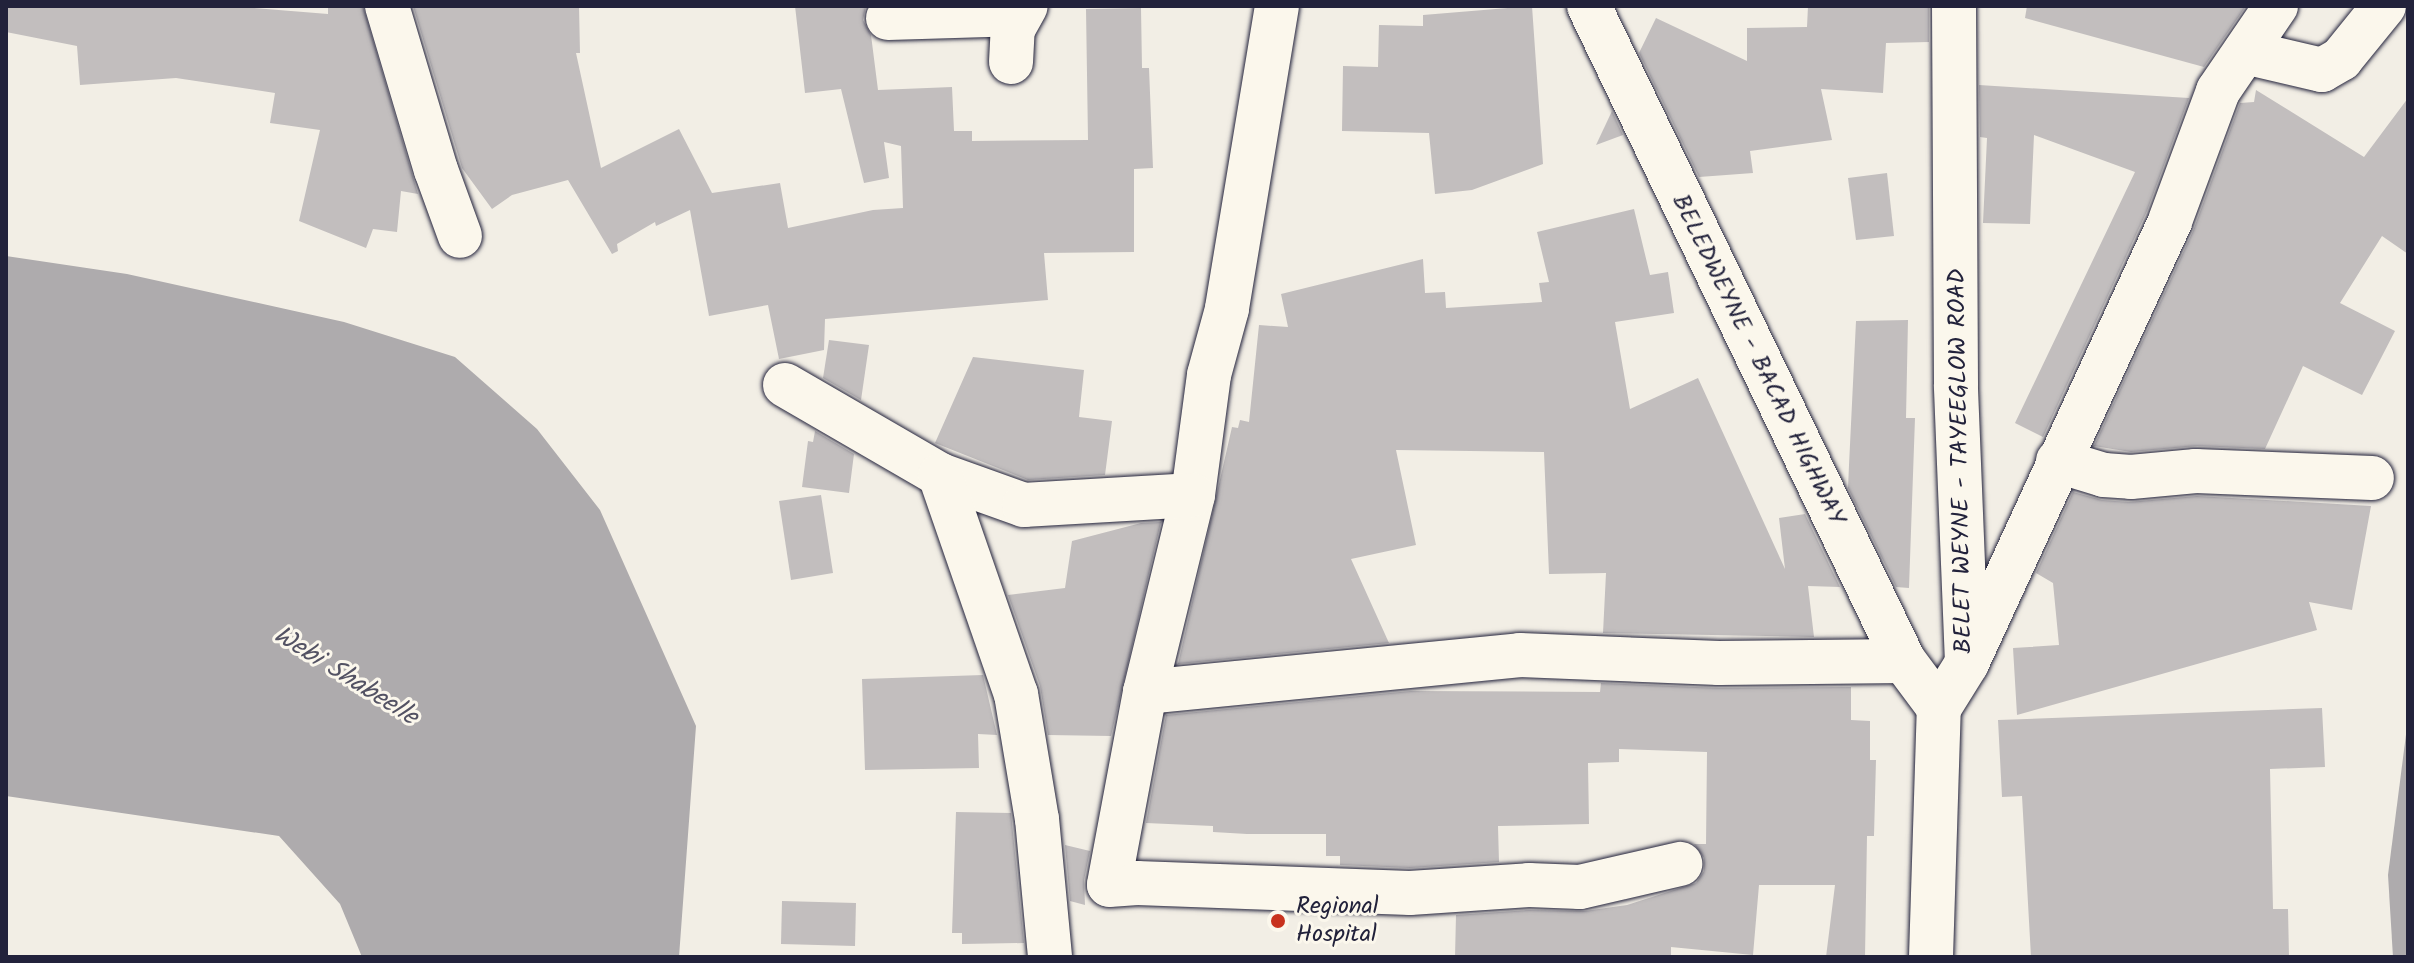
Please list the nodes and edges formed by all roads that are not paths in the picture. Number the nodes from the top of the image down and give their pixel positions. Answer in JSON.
{"nodes":[{"id":1,"x":387,"y":6,"type":"edge"},
{"id":2,"x":1277,"y":6,"type":"edge"},
{"id":3,"x":1589,"y":6,"type":"edge"},
{"id":4,"x":1954,"y":6,"type":"edge"},
{"id":5,"x":2276,"y":6,"type":"edge"},
{"id":6,"x":2384,"y":6,"type":"edge"},
{"id":7,"x":1024,"y":10,"type":"edge"},
{"id":8,"x":888,"y":18,"type":"dead end"},
{"id":9,"x":2245,"y":52,"type":"junction"},
{"id":10,"x":1011,"y":62,"type":"dead end"},
{"id":11,"x":460,"y":236,"type":"dead end"},
{"id":12,"x":785,"y":385,"type":"dead end"},
{"id":13,"x":2058,"y":461,"type":"junction"},
{"id":14,"x":940,"y":475,"type":"junction"},
{"id":15,"x":2372,"y":478,"type":"dead end"},
{"id":16,"x":1193,"y":495,"type":"junction"},
{"id":17,"x":1904,"y":661,"type":"junction"},
{"id":18,"x":1967,"y":663,"type":"junction"},
{"id":19,"x":1145,"y":692,"type":"junction"},
{"id":20,"x":1939,"y":708,"type":"junction"},
{"id":21,"x":1680,"y":864,"type":"dead end"},
{"id":22,"x":1050,"y":957,"type":"edge"},
{"id":23,"x":1931,"y":957,"type":"edge"}],
"edges":[{"from":1,"to":11,"type":"street"},
{"from":2,"to":16,"type":"street"},
{"from":3,"to":17,"type":"street","name":"BELEDWEYNE - BACAD HIGHWAY"},
{"from":4,"to":18,"type":"street","name":"BELET WEYNE - TAYEEGLOW ROAD"},
{"from":5,"to":9,"type":"street"},
{"from":6,"to":9,"type":"street"},
{"from":7,"to":8,"type":"street"},
{"from":7,"to":10,"type":"street"},
{"from":9,"to":13,"type":"street"},
{"from":12,"to":14,"type":"street"},
{"from":13,"to":15,"type":"street"},
{"from":13,"to":18,"type":"street"},
{"from":14,"to":16,"type":"street"},
{"from":14,"to":22,"type":"street"},
{"from":16,"to":19,"type":"street"},
{"from":17,"to":19,"type":"street"},
{"from":17,"to":20,"type":"street","name":"BELEDWEYNE - BACAD HIGHWAY"},
{"from":18,"to":20,"type":"street","name":"BELET WEYNE - TAYEEGLOW ROAD"},
{"from":19,"to":21,"type":"street"},
{"from":20,"to":23,"type":"street"}]}
